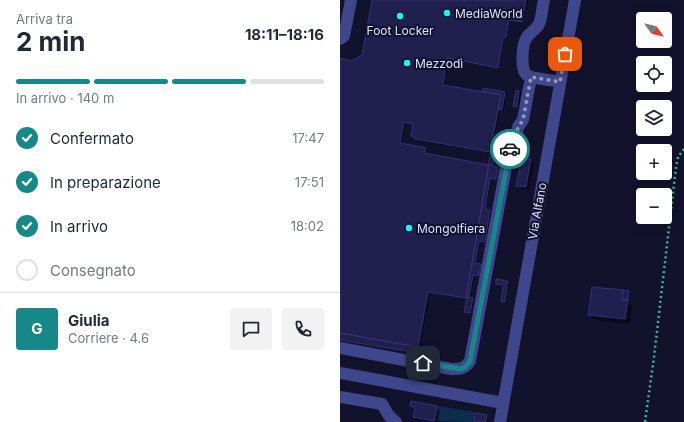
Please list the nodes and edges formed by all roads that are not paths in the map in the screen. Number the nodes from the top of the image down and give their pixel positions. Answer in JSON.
{"nodes":[{"id":1,"x":351,"y":0,"type":"edge"},
{"id":2,"x":544,"y":0,"type":"edge"},
{"id":3,"x":575,"y":0,"type":"edge"},
{"id":4,"x":340,"y":39,"type":"edge"},
{"id":5,"x":531,"y":77,"type":"junction"},
{"id":6,"x":560,"y":82,"type":"junction"},
{"id":7,"x":340,"y":348,"type":"edge"},
{"id":8,"x":340,"y":373,"type":"edge"},
{"id":9,"x":340,"y":397,"type":"edge"},
{"id":10,"x":503,"y":403,"type":"junction"},
{"id":11,"x":396,"y":422,"type":"edge"},
{"id":12,"x":500,"y":422,"type":"edge"}],
"edges":[{"from":1,"to":4,"type":"street"},
{"from":2,"to":5,"type":"street"},
{"from":3,"to":6,"type":"street","name":"Via Alfano"},
{"from":5,"to":6,"type":"street"},
{"from":5,"to":7,"type":"street"},
{"from":6,"to":10,"type":"street","name":"Via Alfano"},
{"from":8,"to":10,"type":"street"},
{"from":9,"to":11,"type":"street"},
{"from":10,"to":12,"type":"street","name":"Via Alfano"}]}
